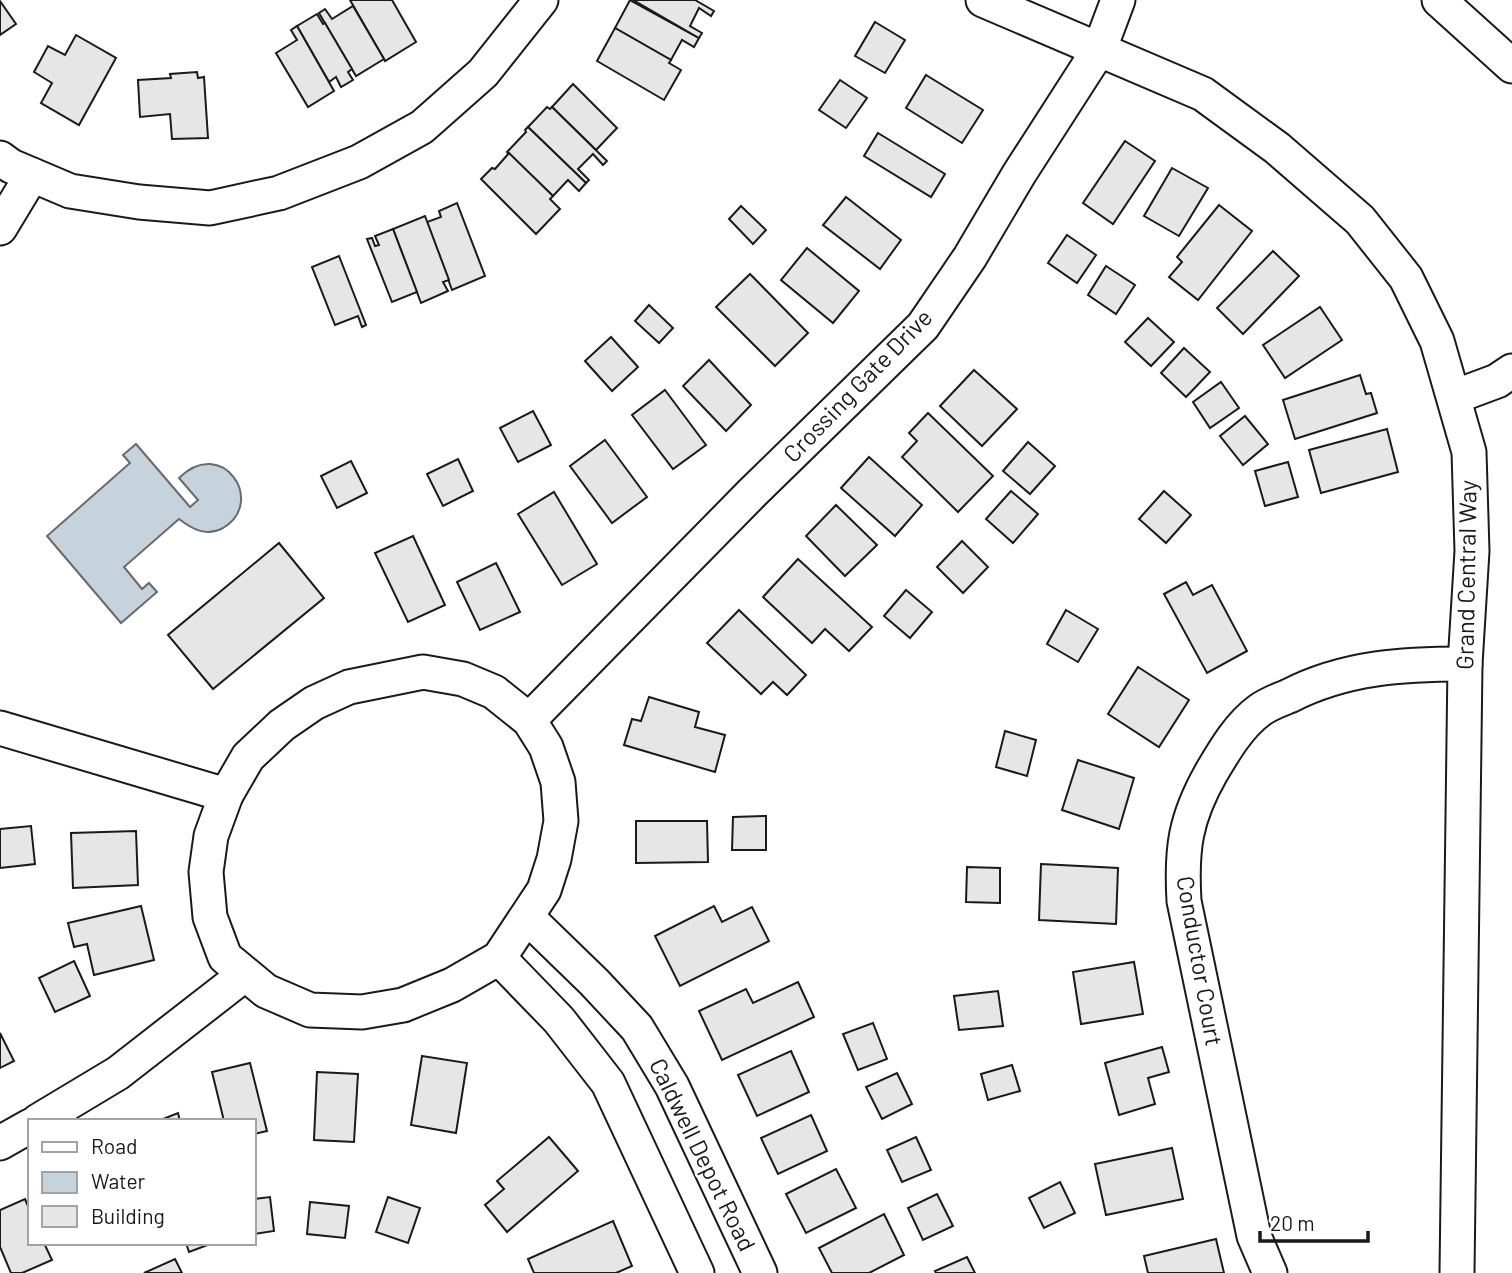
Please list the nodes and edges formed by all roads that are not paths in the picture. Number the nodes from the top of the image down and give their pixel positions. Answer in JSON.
{"nodes":[{"id":1,"x":541,"y":0,"type":"edge"},
{"id":2,"x":983,"y":0,"type":"edge"},
{"id":3,"x":1118,"y":0,"type":"edge"},
{"id":4,"x":1439,"y":0,"type":"edge"},
{"id":5,"x":1100,"y":48,"type":"junction"},
{"id":6,"x":1512,"y":66,"type":"edge"},
{"id":7,"x":0,"y":158,"type":"edge"},
{"id":8,"x":32,"y":175,"type":"junction"},
{"id":9,"x":0,"y":228,"type":"edge"},
{"id":10,"x":1512,"y":372,"type":"edge"},
{"id":11,"x":1454,"y":397,"type":"junction"},
{"id":12,"x":1465,"y":664,"type":"junction"},
{"id":13,"x":529,"y":720,"type":"junction"},
{"id":14,"x":0,"y":728,"type":"edge"},
{"id":15,"x":226,"y":794,"type":"junction"},
{"id":16,"x":527,"y":917,"type":"junction"},
{"id":17,"x":499,"y":958,"type":"junction"},
{"id":18,"x":244,"y":975,"type":"junction"},
{"id":19,"x":41,"y":1119,"type":"edge"},
{"id":20,"x":28,"y":1127,"type":"edge"},
{"id":21,"x":0,"y":1143,"type":"edge"},
{"id":22,"x":697,"y":1273,"type":"edge"},
{"id":23,"x":760,"y":1273,"type":"edge"},
{"id":24,"x":1270,"y":1273,"type":"edge"},
{"id":25,"x":1457,"y":1273,"type":"edge"}],
"edges":[{"from":1,"to":8,"type":"street"},
{"from":2,"to":5,"type":"street","name":"Grand Central Way"},
{"from":3,"to":5,"type":"street","name":"Crossing Gate Drive"},
{"from":4,"to":6,"type":"street"},
{"from":5,"to":11,"type":"street","name":"Grand Central Way"},
{"from":5,"to":13,"type":"street","name":"Crossing Gate Drive"},
{"from":7,"to":8,"type":"street"},
{"from":8,"to":9,"type":"street"},
{"from":10,"to":11,"type":"street"},
{"from":11,"to":12,"type":"street","name":"Grand Central Way"},
{"from":12,"to":24,"type":"street","name":"Conductor Court"},
{"from":12,"to":25,"type":"street","name":"Grand Central Way"},
{"from":13,"to":15,"type":"street"},
{"from":13,"to":16,"type":"street"},
{"from":14,"to":15,"type":"street"},
{"from":15,"to":18,"type":"street"},
{"from":16,"to":17,"type":"street"},
{"from":16,"to":23,"type":"street","name":"Caldwell Depot Road"},
{"from":17,"to":18,"type":"street"},
{"from":17,"to":22,"type":"street"},
{"from":18,"to":19,"type":"street"},
{"from":20,"to":21,"type":"street"}]}
